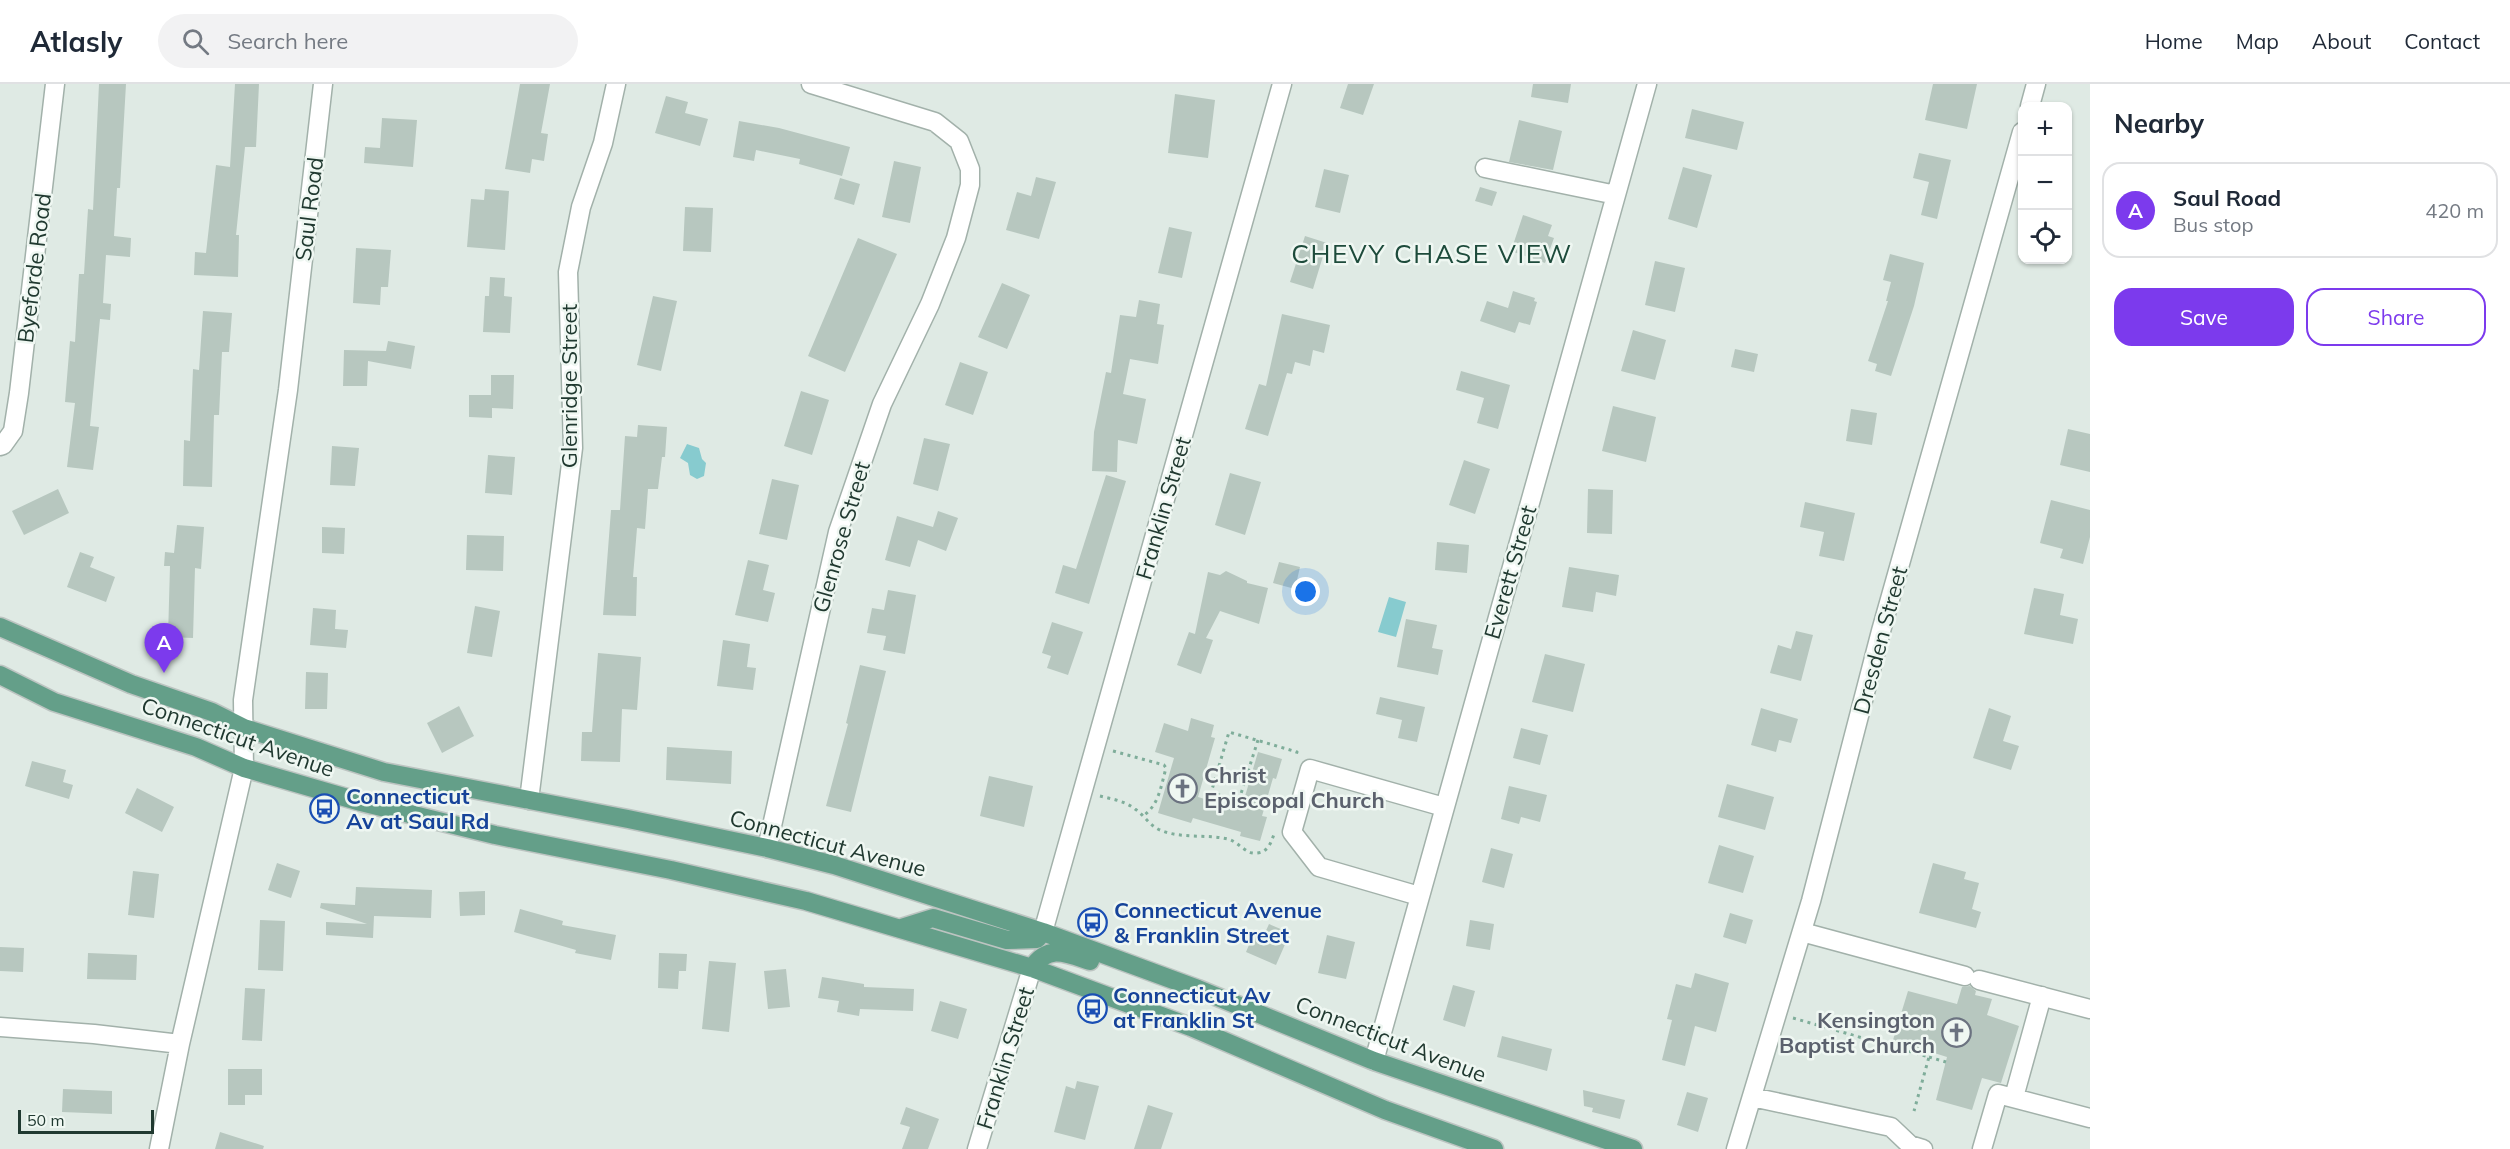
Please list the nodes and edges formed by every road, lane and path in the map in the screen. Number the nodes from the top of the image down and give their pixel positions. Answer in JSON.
{"nodes":[{"id":1,"x":55,"y":84,"type":"edge"},
{"id":2,"x":323,"y":84,"type":"edge"},
{"id":3,"x":616,"y":84,"type":"edge"},
{"id":4,"x":811,"y":84,"type":"edge"},
{"id":5,"x":1282,"y":84,"type":"edge"},
{"id":6,"x":1647,"y":84,"type":"edge"},
{"id":7,"x":2036,"y":84,"type":"edge"},
{"id":8,"x":856,"y":90,"type":"edge"},
{"id":9,"x":2031,"y":102,"type":"edge"},
{"id":10,"x":2018,"y":146,"type":"edge"},
{"id":11,"x":1485,"y":168,"type":"dead end"},
{"id":12,"x":1616,"y":195,"type":"junction"},
{"id":13,"x":0,"y":446,"type":"edge"},
{"id":14,"x":0,"y":627,"type":"edge"},
{"id":15,"x":0,"y":675,"type":"edge"},
{"id":16,"x":244,"y":728,"type":"junction"},
{"id":17,"x":1258,"y":740,"type":"junction"},
{"id":18,"x":1096,"y":747,"type":"junction"},
{"id":19,"x":1294,"y":762,"type":"dead end"},
{"id":20,"x":244,"y":768,"type":"junction"},
{"id":21,"x":1084,"y":792,"type":"junction"},
{"id":22,"x":529,"y":800,"type":"junction"},
{"id":23,"x":1444,"y":807,"type":"junction"},
{"id":24,"x":1143,"y":816,"type":"junction"},
{"id":25,"x":1277,"y":824,"type":"dead end"},
{"id":26,"x":767,"y":848,"type":"junction"},
{"id":27,"x":1419,"y":896,"type":"junction"},
{"id":28,"x":901,"y":928,"type":"junction"},
{"id":29,"x":1043,"y":932,"type":"junction"},
{"id":30,"x":1802,"y":932,"type":"junction"},
{"id":31,"x":1032,"y":968,"type":"junction"},
{"id":32,"x":1143,"y":969,"type":"junction"},
{"id":33,"x":2042,"y":996,"type":"junction"},
{"id":34,"x":2090,"y":1009,"type":"edge"},
{"id":35,"x":1793,"y":1018,"type":"dead end"},
{"id":36,"x":0,"y":1027,"type":"edge"},
{"id":37,"x":180,"y":1044,"type":"junction"},
{"id":38,"x":1929,"y":1057,"type":"junction"},
{"id":39,"x":1374,"y":1061,"type":"junction"},
{"id":40,"x":1946,"y":1062,"type":"dead end"},
{"id":41,"x":1752,"y":1097,"type":"junction"},
{"id":42,"x":2014,"y":1097,"type":"junction"},
{"id":43,"x":1914,"y":1111,"type":"dead end"},
{"id":44,"x":2090,"y":1118,"type":"edge"},
{"id":45,"x":159,"y":1149,"type":"edge"},
{"id":46,"x":977,"y":1149,"type":"edge"},
{"id":47,"x":1494,"y":1149,"type":"edge"},
{"id":48,"x":1632,"y":1149,"type":"edge"},
{"id":49,"x":1736,"y":1149,"type":"edge"},
{"id":50,"x":1923,"y":1149,"type":"edge"},
{"id":51,"x":1982,"y":1149,"type":"edge"}],
"edges":[{"from":1,"to":13,"type":"street","name":"Byeforde Road"},
{"from":2,"to":16,"type":"street","name":"Saul Road"},
{"from":3,"to":22,"type":"street","name":"Glenridge Street"},
{"from":4,"to":8,"type":"street","name":"Glenrose Street"},
{"from":5,"to":18,"type":"street","name":"Franklin Street"},
{"from":6,"to":12,"type":"street","name":"Everett Street"},
{"from":7,"to":9,"type":"street"},
{"from":8,"to":26,"type":"street","name":"Glenrose Street"},
{"from":10,"to":30,"type":"street","name":"Dresden Street"},
{"from":11,"to":12,"type":"street"},
{"from":12,"to":23,"type":"street","name":"Everett Street"},
{"from":14,"to":16,"type":"main road","name":"Connecticut Avenue"},
{"from":15,"to":20,"type":"main road","name":"Connecticut Avenue"},
{"from":16,"to":20,"type":"street","name":"Saul Road"},
{"from":16,"to":22,"type":"main road","name":"Connecticut Avenue"},
{"from":17,"to":17,"type":"path"},
{"from":17,"to":19,"type":"path"},
{"from":18,"to":21,"type":"street","name":"Franklin Street"},
{"from":18,"to":24,"type":"path"},
{"from":20,"to":28,"type":"main road","name":"Connecticut Avenue"},
{"from":20,"to":37,"type":"street","name":"Saul Road"},
{"from":21,"to":24,"type":"path"},
{"from":21,"to":29,"type":"street","name":"Franklin Street"},
{"from":22,"to":26,"type":"main road","name":"Connecticut Avenue"},
{"from":23,"to":27,"type":"street","name":"Everett Street"},
{"from":23,"to":27,"type":"street"},
{"from":24,"to":25,"type":"path"},
{"from":26,"to":29,"type":"main road","name":"Connecticut Avenue"},
{"from":27,"to":39,"type":"street","name":"Everett Street"},
{"from":28,"to":29,"type":"main road"},
{"from":28,"to":31,"type":"main road","name":"Connecticut Avenue"},
{"from":29,"to":32,"type":"main road","name":"Connecticut Avenue"},
{"from":30,"to":33,"type":"street"},
{"from":30,"to":41,"type":"street","name":"Dresden Street"},
{"from":31,"to":32,"type":"main road"},
{"from":31,"to":46,"type":"street","name":"Franklin Street"},
{"from":31,"to":47,"type":"main road","name":"Connecticut Avenue"},
{"from":32,"to":39,"type":"main road","name":"Connecticut Avenue"},
{"from":33,"to":34,"type":"street"},
{"from":33,"to":42,"type":"street"},
{"from":35,"to":38,"type":"path"},
{"from":36,"to":37,"type":"street"},
{"from":37,"to":45,"type":"street","name":"Saul Road"},
{"from":38,"to":40,"type":"path"},
{"from":38,"to":43,"type":"path"},
{"from":39,"to":48,"type":"main road","name":"Connecticut Avenue"},
{"from":41,"to":49,"type":"street","name":"Dresden Street"},
{"from":41,"to":50,"type":"street"},
{"from":42,"to":44,"type":"street"},
{"from":42,"to":51,"type":"street"}]}
